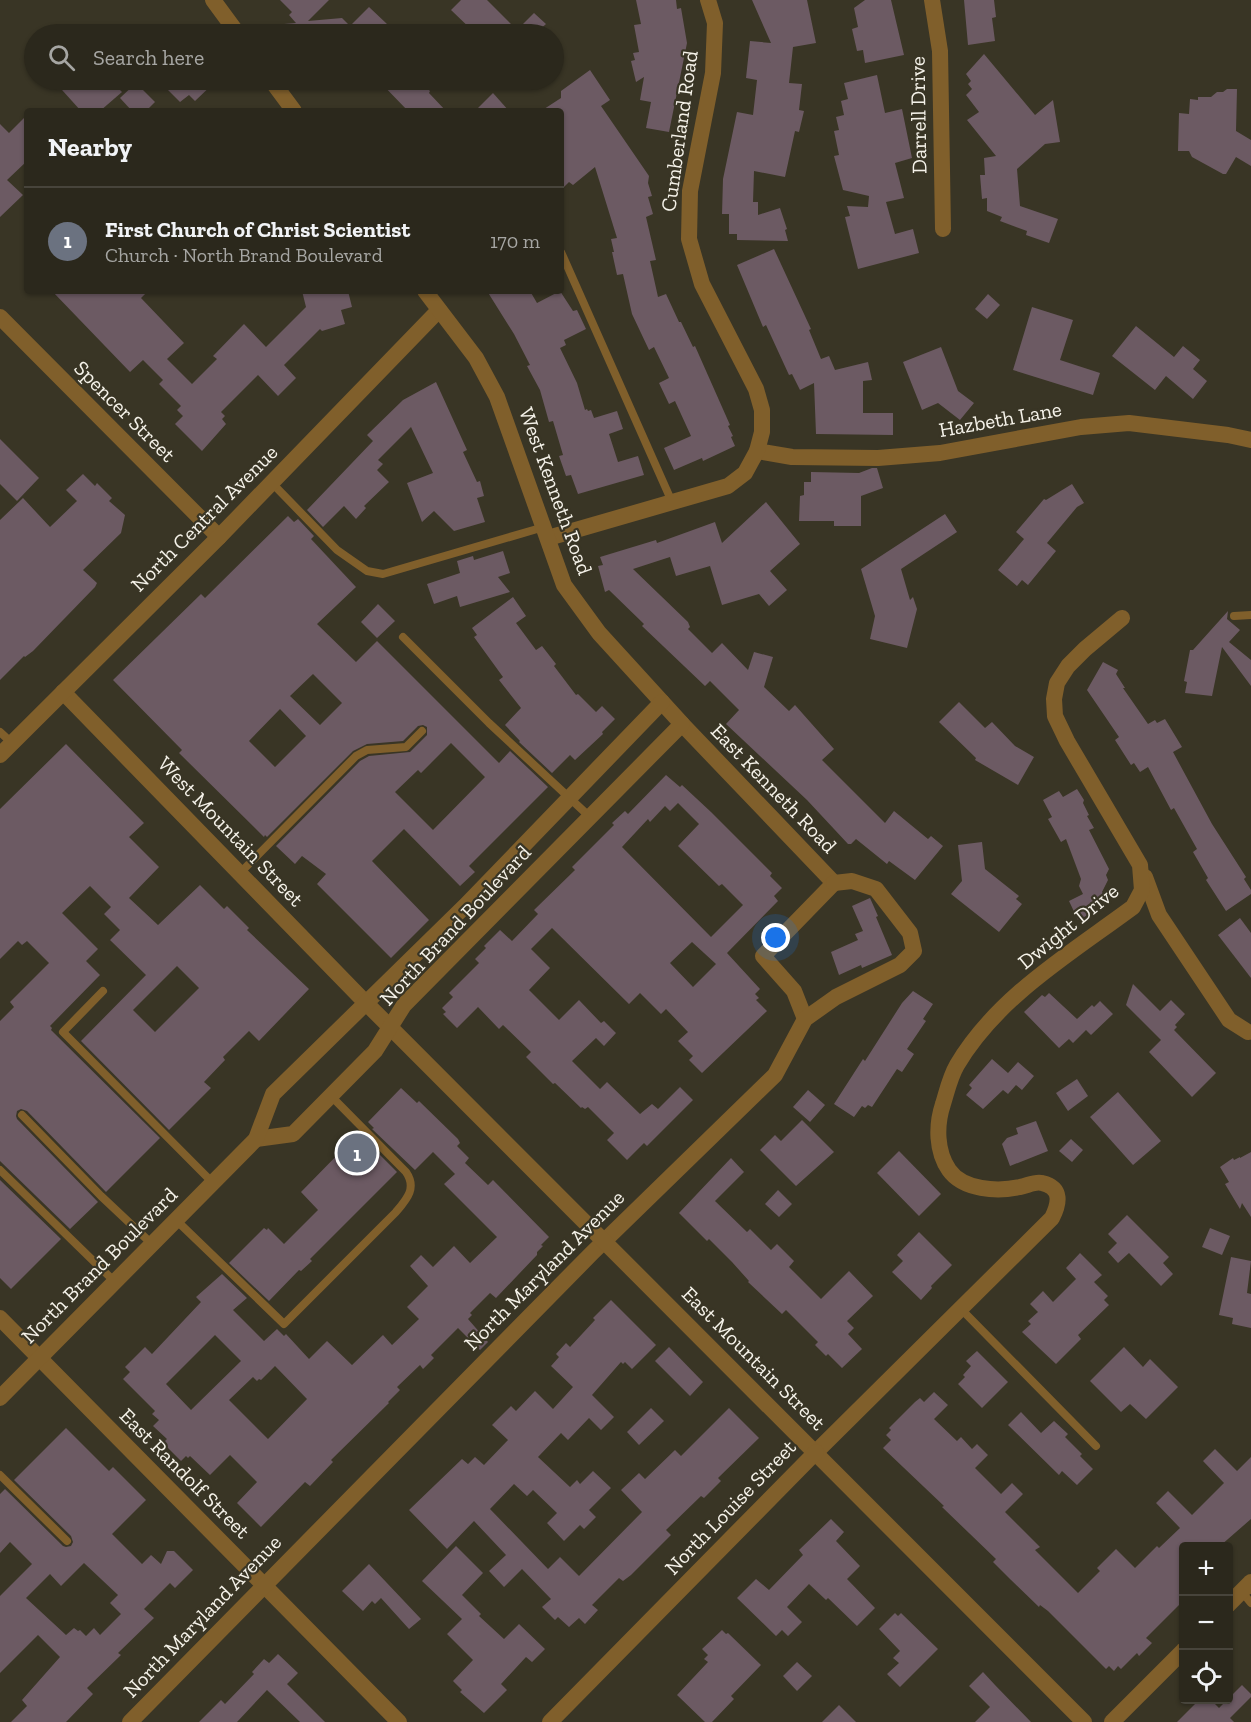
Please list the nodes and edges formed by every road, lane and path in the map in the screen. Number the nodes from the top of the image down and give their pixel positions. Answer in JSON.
{"nodes":[{"id":1,"x":213,"y":0,"type":"edge"},
{"id":2,"x":708,"y":0,"type":"edge"},
{"id":3,"x":932,"y":0,"type":"edge"},
{"id":4,"x":231,"y":24,"type":"edge"},
{"id":5,"x":278,"y":90,"type":"edge"},
{"id":6,"x":292,"y":108,"type":"edge"},
{"id":7,"x":943,"y":229,"type":"dead end"},
{"id":8,"x":564,"y":259,"type":"edge"},
{"id":9,"x":427,"y":294,"type":"edge"},
{"id":10,"x":439,"y":310,"type":"junction"},
{"id":11,"x":0,"y":317,"type":"edge"},
{"id":12,"x":1251,"y":440,"type":"edge"},
{"id":13,"x":757,"y":451,"type":"junction"},
{"id":14,"x":271,"y":482,"type":"junction"},
{"id":15,"x":672,"y":502,"type":"junction"},
{"id":16,"x":546,"y":532,"type":"junction"},
{"id":17,"x":219,"y":537,"type":"junction"},
{"id":18,"x":1251,"y":615,"type":"edge"},
{"id":19,"x":1234,"y":616,"type":"dead end"},
{"id":20,"x":1122,"y":618,"type":"dead end"},
{"id":21,"x":403,"y":638,"type":"dead end"},
{"id":22,"x":63,"y":692,"type":"junction"},
{"id":23,"x":662,"y":702,"type":"junction"},
{"id":24,"x":682,"y":724,"type":"junction"},
{"id":25,"x":422,"y":731,"type":"dead end"},
{"id":26,"x":4,"y":744,"type":"edge"},
{"id":27,"x":570,"y":798,"type":"junction"},
{"id":28,"x":590,"y":817,"type":"junction"},
{"id":29,"x":1140,"y":865,"type":"junction"},
{"id":30,"x":240,"y":873,"type":"junction"},
{"id":31,"x":834,"y":883,"type":"junction"},
{"id":32,"x":103,"y":991,"type":"dead end"},
{"id":33,"x":365,"y":1002,"type":"junction"},
{"id":34,"x":805,"y":1019,"type":"junction"},
{"id":35,"x":390,"y":1027,"type":"junction"},
{"id":36,"x":1248,"y":1032,"type":"dead end"},
{"id":37,"x":331,"y":1096,"type":"junction"},
{"id":38,"x":22,"y":1115,"type":"dead end"},
{"id":39,"x":256,"y":1139,"type":"junction"},
{"id":40,"x":0,"y":1170,"type":"edge"},
{"id":41,"x":213,"y":1183,"type":"junction"},
{"id":42,"x":1057,"y":1193,"type":"joint"},
{"id":43,"x":176,"y":1220,"type":"junction"},
{"id":44,"x":605,"y":1240,"type":"junction"},
{"id":45,"x":153,"y":1244,"type":"junction"},
{"id":46,"x":115,"y":1281,"type":"junction"},
{"id":47,"x":961,"y":1309,"type":"junction"},
{"id":48,"x":0,"y":1318,"type":"edge"},
{"id":49,"x":39,"y":1358,"type":"junction"},
{"id":50,"x":0,"y":1398,"type":"edge"},
{"id":51,"x":1096,"y":1446,"type":"dead end"},
{"id":52,"x":816,"y":1452,"type":"junction"},
{"id":53,"x":0,"y":1475,"type":"edge"},
{"id":54,"x":67,"y":1541,"type":"dead end"},
{"id":55,"x":264,"y":1585,"type":"junction"},
{"id":56,"x":1248,"y":1592,"type":"edge"},
{"id":57,"x":1233,"y":1602,"type":"edge"},
{"id":58,"x":1179,"y":1655,"type":"edge"},
{"id":59,"x":130,"y":1722,"type":"edge"},
{"id":60,"x":399,"y":1722,"type":"edge"},
{"id":61,"x":550,"y":1722,"type":"edge"},
{"id":62,"x":1084,"y":1722,"type":"edge"},
{"id":63,"x":1112,"y":1722,"type":"edge"}],
"edges":[{"from":1,"to":4,"type":"street"},
{"from":2,"to":13,"type":"street","name":"Cumberland Road"},
{"from":3,"to":7,"type":"street","name":"Darrell Drive"},
{"from":5,"to":6,"type":"street"},
{"from":8,"to":15,"type":"lane"},
{"from":9,"to":10,"type":"street","name":"West Kenneth Road"},
{"from":10,"to":14,"type":"street","name":"North Central Avenue"},
{"from":10,"to":16,"type":"street","name":"West Kenneth Road"},
{"from":11,"to":17,"type":"street","name":"Spencer Street"},
{"from":12,"to":13,"type":"street","name":"Hazbeth Lane"},
{"from":13,"to":15,"type":"street","name":"Cumberland Road"},
{"from":14,"to":16,"type":"lane"},
{"from":14,"to":17,"type":"street","name":"North Central Avenue"},
{"from":15,"to":16,"type":"street","name":"Cumberland Road"},
{"from":16,"to":23,"type":"street","name":"West Kenneth Road"},
{"from":17,"to":22,"type":"street","name":"North Central Avenue"},
{"from":18,"to":19,"type":"lane"},
{"from":20,"to":29,"type":"street"},
{"from":21,"to":27,"type":"lane"},
{"from":22,"to":26,"type":"street","name":"North Central Avenue"},
{"from":22,"to":30,"type":"street","name":"West Mountain Street"},
{"from":23,"to":24,"type":"street","name":"West Kenneth Road"},
{"from":23,"to":27,"type":"street","name":"North Brand Boulevard"},
{"from":24,"to":28,"type":"street","name":"North Brand Boulevard"},
{"from":24,"to":31,"type":"street","name":"East Kenneth Road"},
{"from":25,"to":30,"type":"lane"},
{"from":27,"to":28,"type":"lane"},
{"from":27,"to":33,"type":"street","name":"North Brand Boulevard"},
{"from":28,"to":35,"type":"street","name":"North Brand Boulevard"},
{"from":29,"to":36,"type":"street"},
{"from":29,"to":42,"type":"street","name":"Dwight Drive"},
{"from":30,"to":33,"type":"street","name":"West Mountain Street"},
{"from":31,"to":34,"type":"street"},
{"from":31,"to":34,"type":"street","name":"North Maryland Avenue"},
{"from":32,"to":41,"type":"lane"},
{"from":33,"to":35,"type":"street","name":"West Mountain Street"},
{"from":33,"to":39,"type":"street","name":"North Brand Boulevard"},
{"from":34,"to":44,"type":"street","name":"North Maryland Avenue"},
{"from":35,"to":37,"type":"street","name":"North Brand Boulevard"},
{"from":35,"to":44,"type":"street","name":"East Mountain Street"},
{"from":37,"to":39,"type":"street","name":"North Brand Boulevard"},
{"from":37,"to":43,"type":"lane"},
{"from":38,"to":45,"type":"lane"},
{"from":39,"to":41,"type":"street","name":"North Brand Boulevard"},
{"from":40,"to":46,"type":"lane"},
{"from":41,"to":43,"type":"street","name":"North Brand Boulevard"},
{"from":42,"to":47,"type":"street","name":"North Louise Street"},
{"from":43,"to":45,"type":"street","name":"North Brand Boulevard"},
{"from":44,"to":52,"type":"street","name":"East Mountain Street"},
{"from":44,"to":55,"type":"street","name":"North Maryland Avenue"},
{"from":45,"to":46,"type":"street","name":"North Brand Boulevard"},
{"from":46,"to":49,"type":"street","name":"North Brand Boulevard"},
{"from":47,"to":51,"type":"lane"},
{"from":47,"to":52,"type":"street","name":"North Louise Street"},
{"from":48,"to":49,"type":"street","name":"East Randolf Street"},
{"from":49,"to":50,"type":"street","name":"North Brand Boulevard"},
{"from":49,"to":55,"type":"street","name":"East Randolf Street"},
{"from":52,"to":61,"type":"street","name":"North Louise Street"},
{"from":52,"to":62,"type":"street","name":"East Mountain Street"},
{"from":53,"to":54,"type":"lane"},
{"from":55,"to":59,"type":"street","name":"North Maryland Avenue"},
{"from":55,"to":60,"type":"street","name":"East Randolf Street"},
{"from":56,"to":57,"type":"street"},
{"from":58,"to":63,"type":"street"}]}
